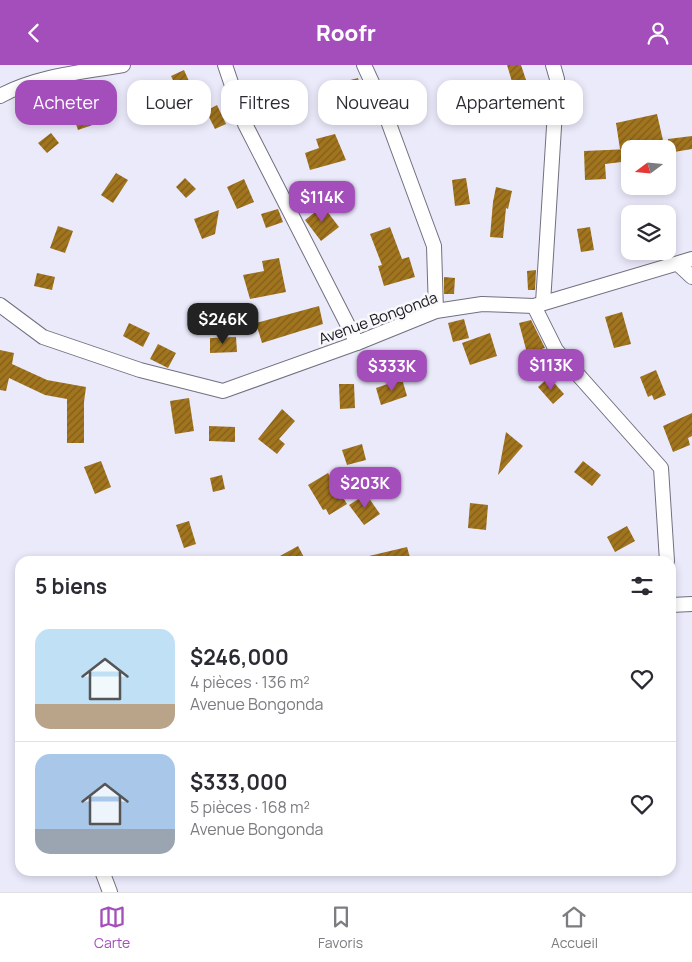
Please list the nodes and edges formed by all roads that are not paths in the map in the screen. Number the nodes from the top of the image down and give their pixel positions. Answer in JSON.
{"nodes":[{"id":1,"x":123,"y":65,"type":"edge"},
{"id":2,"x":225,"y":65,"type":"edge"},
{"id":3,"x":364,"y":65,"type":"edge"},
{"id":4,"x":553,"y":65,"type":"edge"},
{"id":5,"x":0,"y":96,"type":"edge"},
{"id":6,"x":692,"y":259,"type":"edge"},
{"id":7,"x":678,"y":264,"type":"junction"},
{"id":8,"x":692,"y":277,"type":"edge"},
{"id":9,"x":538,"y":304,"type":"junction"},
{"id":10,"x":0,"y":305,"type":"edge"},
{"id":11,"x":436,"y":311,"type":"junction"},
{"id":12,"x":357,"y":343,"type":"junction"},
{"id":13,"x":667,"y":556,"type":"edge"},
{"id":14,"x":692,"y":604,"type":"edge"},
{"id":15,"x":676,"y":605,"type":"edge"},
{"id":16,"x":104,"y":876,"type":"edge"},
{"id":17,"x":110,"y":892,"type":"edge"}],
"edges":[{"from":1,"to":5,"type":"street"},
{"from":2,"to":12,"type":"street"},
{"from":3,"to":11,"type":"street"},
{"from":4,"to":9,"type":"street"},
{"from":6,"to":7,"type":"street","name":"Avenue Bongonda"},
{"from":7,"to":8,"type":"street"},
{"from":7,"to":9,"type":"street","name":"Avenue Bongonda"},
{"from":9,"to":11,"type":"street","name":"Avenue Bongonda"},
{"from":9,"to":13,"type":"street"},
{"from":10,"to":12,"type":"street","name":"Avenue Bongonda"},
{"from":11,"to":12,"type":"street","name":"Avenue Bongonda"},
{"from":14,"to":15,"type":"street"},
{"from":16,"to":17,"type":"street"}]}
